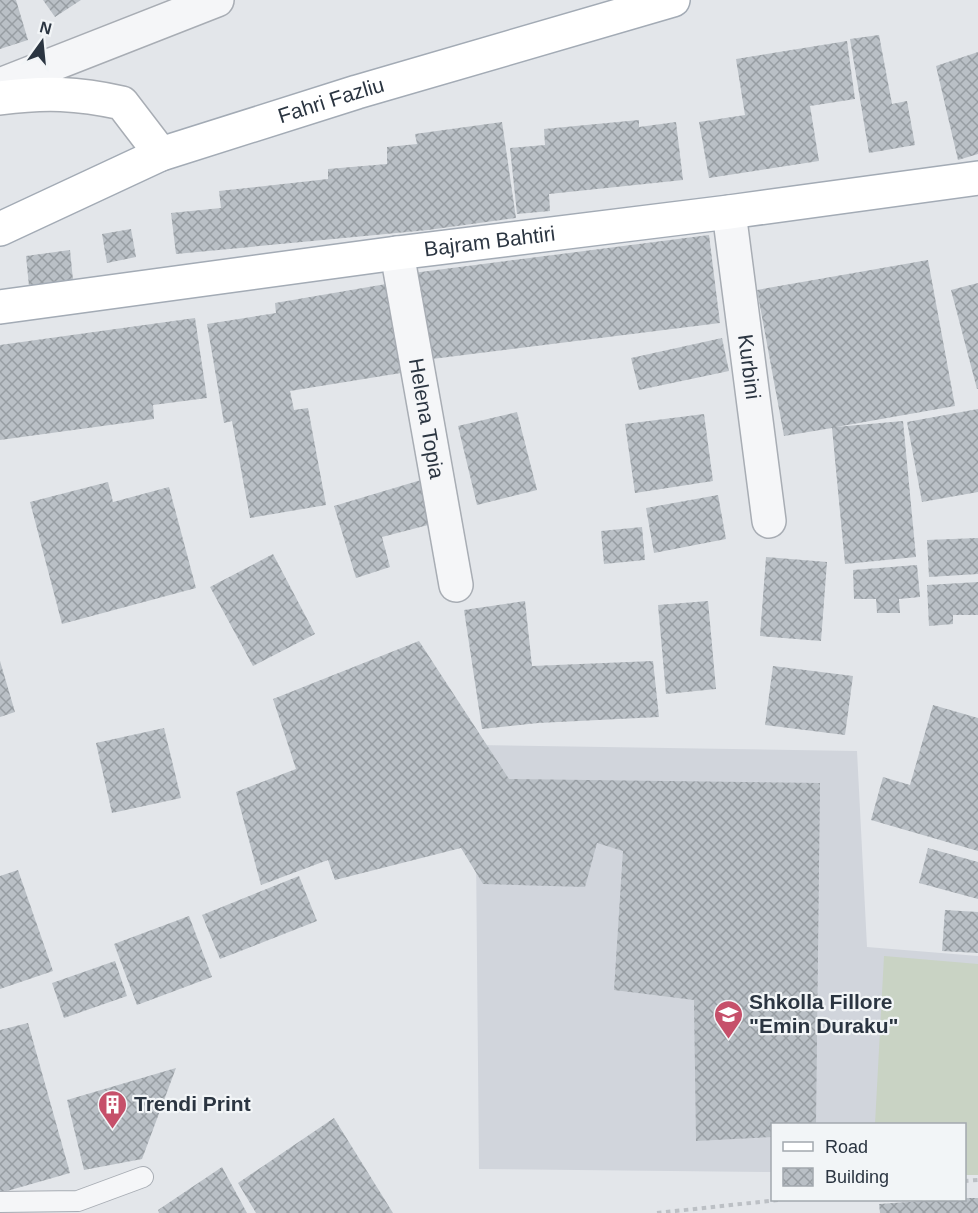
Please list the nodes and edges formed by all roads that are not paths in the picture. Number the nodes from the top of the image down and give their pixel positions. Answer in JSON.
{"nodes":[{"id":1,"x":217,"y":0,"type":"edge"},
{"id":2,"x":673,"y":0,"type":"edge"},
{"id":3,"x":0,"y":85,"type":"edge"},
{"id":4,"x":0,"y":98,"type":"edge"},
{"id":5,"x":160,"y":154,"type":"junction"},
{"id":6,"x":978,"y":178,"type":"edge"},
{"id":7,"x":729,"y":212,"type":"junction"},
{"id":8,"x":0,"y":229,"type":"edge"},
{"id":9,"x":397,"y":253,"type":"junction"},
{"id":10,"x":0,"y":307,"type":"edge"},
{"id":11,"x":769,"y":521,"type":"dead end"},
{"id":12,"x":456,"y":585,"type":"dead end"},
{"id":13,"x":143,"y":1177,"type":"dead end"},
{"id":14,"x":0,"y":1202,"type":"edge"}],
"edges":[{"from":1,"to":3,"type":"street"},
{"from":2,"to":5,"type":"main road","name":"Fahri Fazliu"},
{"from":4,"to":5,"type":"main road"},
{"from":5,"to":8,"type":"main road","name":"Fahri Fazliu"},
{"from":6,"to":7,"type":"main road","name":"Bajram Bahtiri"},
{"from":7,"to":9,"type":"main road","name":"Bajram Bahtiri"},
{"from":7,"to":11,"type":"street","name":"Kurbini"},
{"from":9,"to":10,"type":"main road","name":"Bajram Bahtiri"},
{"from":9,"to":12,"type":"street","name":"Helena Topia"},
{"from":13,"to":14,"type":"lane"}]}
